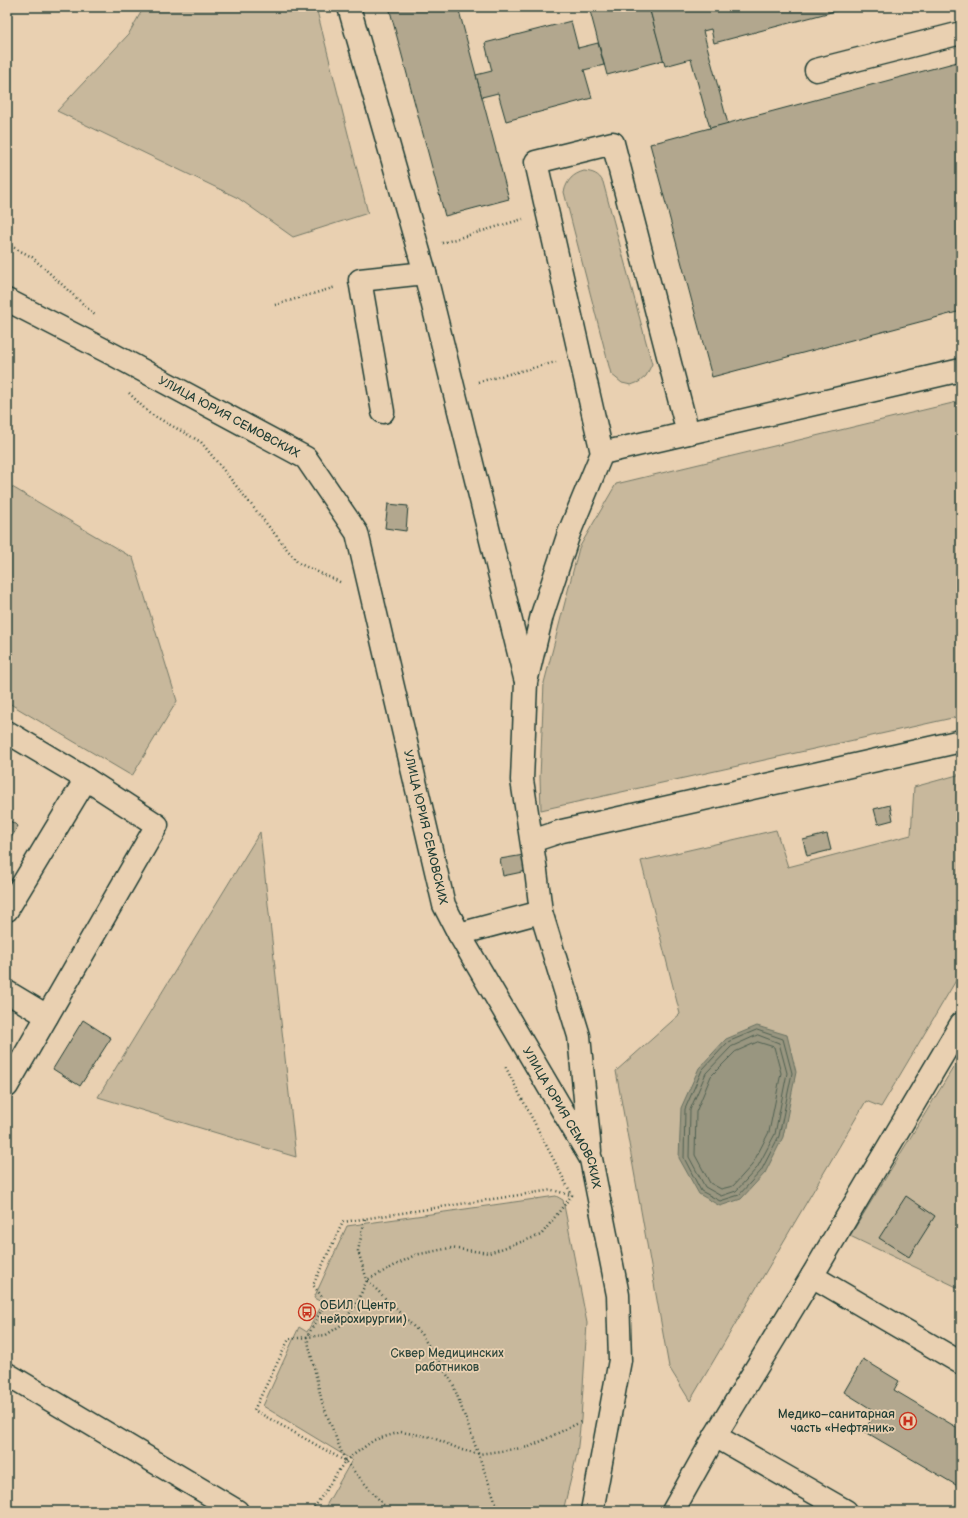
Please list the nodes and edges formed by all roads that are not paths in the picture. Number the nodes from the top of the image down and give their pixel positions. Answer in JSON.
{"nodes":[{"id":1,"x":349,"y":7,"type":"edge"},
{"id":2,"x":961,"y":33,"type":"edge"},
{"id":3,"x":816,"y":70,"type":"dead end"},
{"id":4,"x":425,"y":273,"type":"junction"},
{"id":5,"x":7,"y":300,"type":"edge"},
{"id":6,"x":961,"y":370,"type":"edge"},
{"id":7,"x":383,"y":412,"type":"dead end"},
{"id":8,"x":688,"y":433,"type":"junction"},
{"id":9,"x":602,"y":453,"type":"junction"},
{"id":10,"x":526,"y":682,"type":"junction"},
{"id":11,"x":7,"y":732,"type":"edge"},
{"id":12,"x":961,"y":741,"type":"edge"},
{"id":13,"x":86,"y":779,"type":"junction"},
{"id":14,"x":532,"y":841,"type":"junction"},
{"id":15,"x":7,"y":910,"type":"edge"},
{"id":16,"x":541,"y":912,"type":"junction"},
{"id":17,"x":459,"y":934,"type":"junction"},
{"id":18,"x":7,"y":992,"type":"edge"},
{"id":19,"x":47,"y":1016,"type":"junction"},
{"id":20,"x":961,"y":1024,"type":"edge"},
{"id":21,"x":7,"y":1086,"type":"edge"},
{"id":22,"x":591,"y":1159,"type":"junction"},
{"id":23,"x":812,"y":1276,"type":"junction"},
{"id":24,"x":961,"y":1363,"type":"edge"},
{"id":25,"x":7,"y":1374,"type":"edge"},
{"id":26,"x":715,"y":1436,"type":"junction"},
{"id":27,"x":237,"y":1511,"type":"edge"},
{"id":28,"x":592,"y":1511,"type":"edge"},
{"id":29,"x":673,"y":1511,"type":"edge"},
{"id":30,"x":846,"y":1511,"type":"edge"}],
"edges":[{"from":1,"to":4,"type":"street"},
{"from":2,"to":3,"type":"street"},
{"from":4,"to":7,"type":"street"},
{"from":4,"to":10,"type":"street"},
{"from":5,"to":17,"type":"street","name":"УЛИЦА ЮРИЯ СЕМОВСКИХ"},
{"from":6,"to":8,"type":"street"},
{"from":8,"to":9,"type":"street"},
{"from":8,"to":9,"type":"street"},
{"from":9,"to":10,"type":"street"},
{"from":10,"to":14,"type":"street"},
{"from":11,"to":13,"type":"street"},
{"from":12,"to":14,"type":"street"},
{"from":13,"to":15,"type":"street"},
{"from":13,"to":19,"type":"street"},
{"from":14,"to":16,"type":"street"},
{"from":16,"to":17,"type":"street"},
{"from":16,"to":22,"type":"street"},
{"from":17,"to":22,"type":"street","name":"УЛИЦА ЮРИЯ СЕМОВСКИХ"},
{"from":18,"to":19,"type":"street"},
{"from":19,"to":21,"type":"street"},
{"from":20,"to":23,"type":"street"},
{"from":22,"to":28,"type":"street","name":"УЛИЦА ЮРИЯ СЕМОВСКИХ"},
{"from":23,"to":24,"type":"street"},
{"from":23,"to":26,"type":"street"},
{"from":25,"to":27,"type":"street"},
{"from":26,"to":29,"type":"street"},
{"from":26,"to":30,"type":"street"}]}
